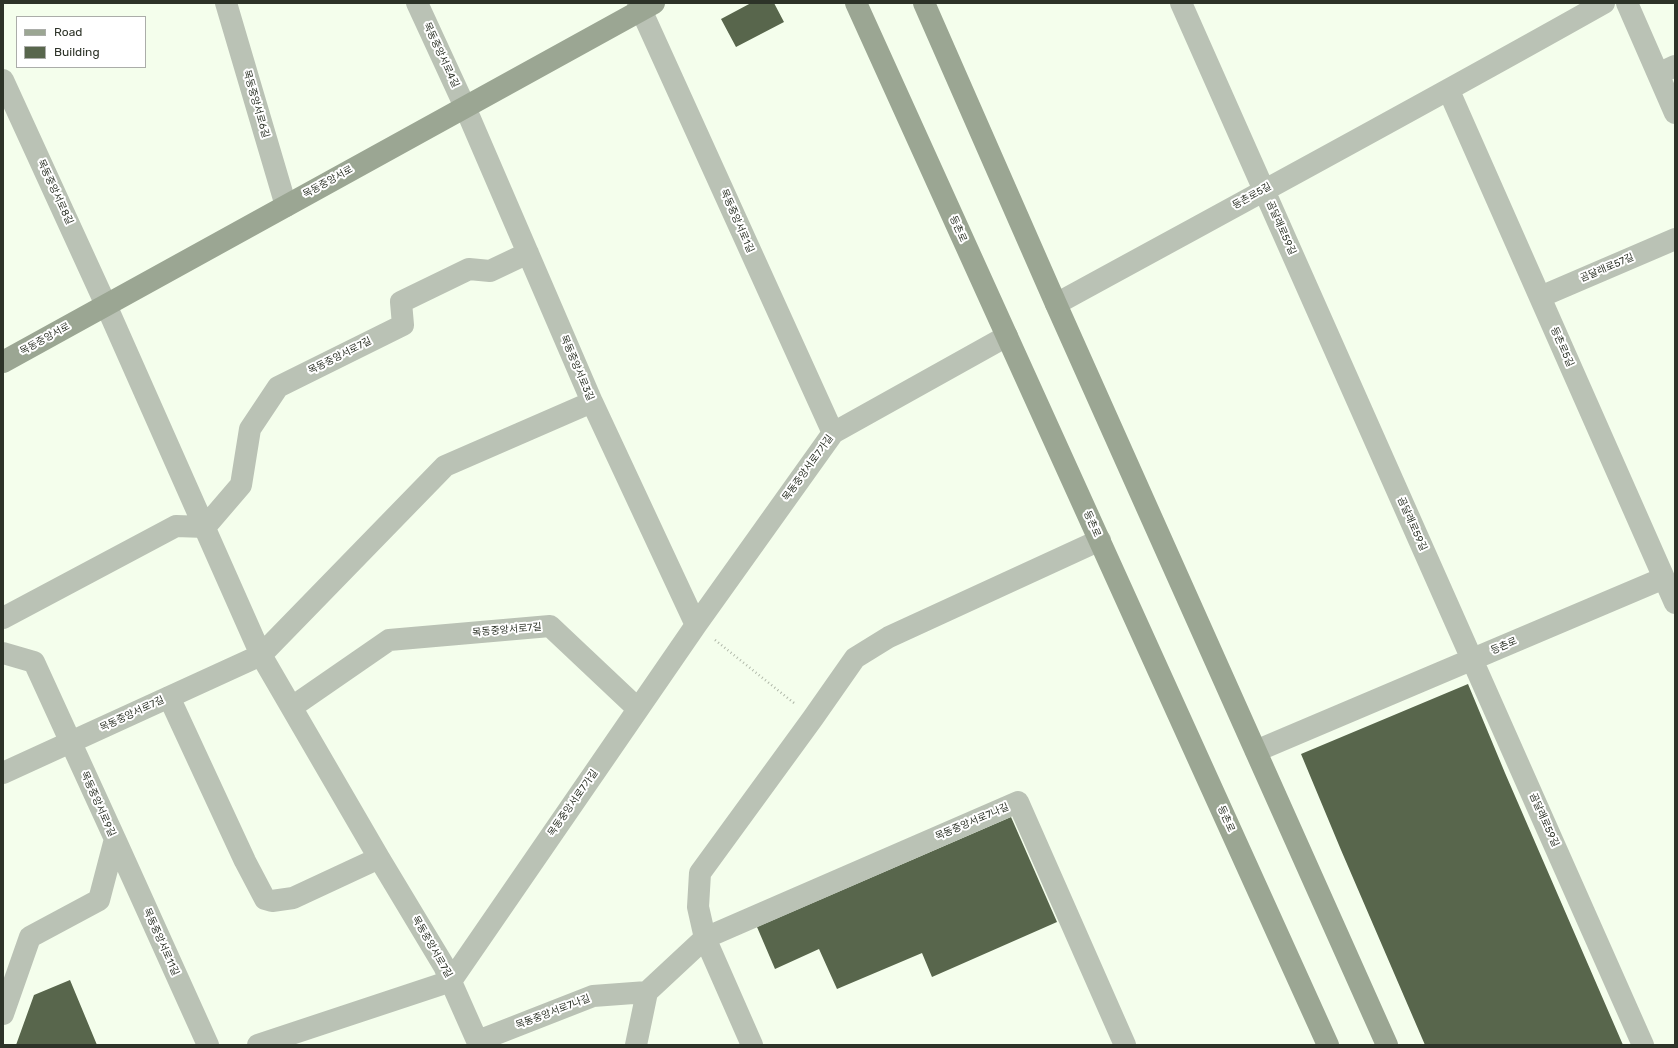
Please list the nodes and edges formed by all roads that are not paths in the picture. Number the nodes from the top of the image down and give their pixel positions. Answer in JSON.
{"nodes":[{"id":1,"x":226,"y":3,"type":"edge"},
{"id":2,"x":417,"y":3,"type":"edge"},
{"id":3,"x":856,"y":3,"type":"edge"},
{"id":4,"x":924,"y":3,"type":"edge"},
{"id":5,"x":1181,"y":3,"type":"edge"},
{"id":6,"x":1604,"y":3,"type":"edge"},
{"id":7,"x":1627,"y":3,"type":"edge"},
{"id":8,"x":644,"y":5,"type":"edge"},
{"id":9,"x":1666,"y":70,"type":"edge"},
{"id":10,"x":3,"y":80,"type":"edge"},
{"id":11,"x":1449,"y":91,"type":"junction"},
{"id":12,"x":465,"y":107,"type":"junction"},
{"id":13,"x":1675,"y":113,"type":"edge"},
{"id":14,"x":1264,"y":190,"type":"junction"},
{"id":15,"x":286,"y":206,"type":"junction"},
{"id":16,"x":1675,"y":239,"type":"edge"},
{"id":17,"x":528,"y":253,"type":"junction"},
{"id":18,"x":1540,"y":297,"type":"junction"},
{"id":19,"x":1056,"y":304,"type":"junction"},
{"id":20,"x":106,"y":305,"type":"junction"},
{"id":21,"x":1007,"y":336,"type":"junction"},
{"id":22,"x":3,"y":362,"type":"edge"},
{"id":23,"x":592,"y":402,"type":"junction"},
{"id":24,"x":833,"y":433,"type":"junction"},
{"id":25,"x":205,"y":527,"type":"junction"},
{"id":26,"x":1100,"y":540,"type":"junction"},
{"id":27,"x":1664,"y":578,"type":"junction"},
{"id":28,"x":1675,"y":603,"type":"edge"},
{"id":29,"x":3,"y":618,"type":"edge"},
{"id":30,"x":696,"y":625,"type":"junction"},
{"id":31,"x":3,"y":653,"type":"edge"},
{"id":32,"x":262,"y":655,"type":"junction"},
{"id":33,"x":1473,"y":660,"type":"junction"},
{"id":34,"x":169,"y":697,"type":"junction"},
{"id":35,"x":292,"y":707,"type":"junction"},
{"id":36,"x":638,"y":709,"type":"junction"},
{"id":37,"x":71,"y":742,"type":"junction"},
{"id":38,"x":1256,"y":751,"type":"junction"},
{"id":39,"x":3,"y":773,"type":"edge"},
{"id":40,"x":115,"y":839,"type":"junction"},
{"id":41,"x":379,"y":858,"type":"junction"},
{"id":42,"x":705,"y":938,"type":"junction"},
{"id":43,"x":451,"y":981,"type":"junction"},
{"id":44,"x":647,"y":992,"type":"junction"},
{"id":45,"x":3,"y":1014,"type":"edge"},
{"id":46,"x":479,"y":1043,"type":"edge"},
{"id":47,"x":208,"y":1045,"type":"edge"},
{"id":48,"x":258,"y":1045,"type":"edge"},
{"id":49,"x":636,"y":1045,"type":"edge"},
{"id":50,"x":752,"y":1045,"type":"edge"},
{"id":51,"x":1125,"y":1045,"type":"edge"},
{"id":52,"x":1328,"y":1045,"type":"edge"},
{"id":53,"x":1387,"y":1045,"type":"edge"},
{"id":54,"x":1643,"y":1045,"type":"edge"}],
"edges":[{"from":1,"to":15,"type":"street","name":"목동중앙서로6길"},
{"from":2,"to":12,"type":"street","name":"목동중앙서로4길"},
{"from":3,"to":21,"type":"main road","name":"등촌로"},
{"from":4,"to":19,"type":"main road"},
{"from":5,"to":14,"type":"street","name":"곰달래로59길"},
{"from":6,"to":11,"type":"street","name":"등촌로5길"},
{"from":7,"to":9,"type":"street"},
{"from":8,"to":12,"type":"main road","name":"목동중앙서로"},
{"from":8,"to":24,"type":"street","name":"목동중앙서로1길"},
{"from":9,"to":13,"type":"street"},
{"from":10,"to":20,"type":"street","name":"목동중앙서로8길"},
{"from":11,"to":14,"type":"street","name":"등촌로5길"},
{"from":11,"to":18,"type":"street","name":"등촌로5길"},
{"from":12,"to":15,"type":"main road","name":"목동중앙서로"},
{"from":12,"to":17,"type":"street","name":"목동중앙서로3길"},
{"from":14,"to":19,"type":"street","name":"등촌로5길"},
{"from":14,"to":33,"type":"street","name":"곰달래로59길"},
{"from":15,"to":20,"type":"main road","name":"목동중앙서로"},
{"from":16,"to":18,"type":"street","name":"곰달래로57길"},
{"from":17,"to":23,"type":"street","name":"목동중앙서로3길"},
{"from":17,"to":25,"type":"street","name":"목동중앙서로7길"},
{"from":18,"to":27,"type":"street","name":"등촌로5길"},
{"from":19,"to":38,"type":"main road"},
{"from":20,"to":22,"type":"main road","name":"목동중앙서로"},
{"from":20,"to":25,"type":"street","name":"목동중앙서로7길"},
{"from":21,"to":24,"type":"street","name":"목동중앙서로7가길"},
{"from":21,"to":26,"type":"main road","name":"등촌로"},
{"from":23,"to":30,"type":"street","name":"목동중앙서로3길"},
{"from":23,"to":32,"type":"street","name":"목동중앙서로7길"},
{"from":24,"to":30,"type":"street","name":"목동중앙서로7가길"},
{"from":25,"to":29,"type":"street"},
{"from":25,"to":32,"type":"street","name":"목동중앙서로7길"},
{"from":26,"to":42,"type":"street"},
{"from":26,"to":52,"type":"main road","name":"등촌로"},
{"from":27,"to":28,"type":"street","name":"등촌로5길"},
{"from":27,"to":33,"type":"street","name":"등촌로"},
{"from":30,"to":36,"type":"street","name":"목동중앙서로7가길"},
{"from":31,"to":37,"type":"street","name":"목동중앙서로9길"},
{"from":32,"to":34,"type":"street","name":"목동중앙서로7길"},
{"from":32,"to":35,"type":"street","name":"목동중앙서로7길"},
{"from":33,"to":38,"type":"street","name":"등촌로"},
{"from":33,"to":54,"type":"street","name":"곰달래로59길"},
{"from":34,"to":37,"type":"street","name":"목동중앙서로7길"},
{"from":34,"to":41,"type":"street"},
{"from":35,"to":36,"type":"street","name":"목동중앙서로7길"},
{"from":35,"to":41,"type":"street","name":"목동중앙서로7길"},
{"from":36,"to":43,"type":"street","name":"목동중앙서로7가길"},
{"from":37,"to":39,"type":"street","name":"목동중앙서로7길"},
{"from":37,"to":40,"type":"street","name":"목동중앙서로9길"},
{"from":38,"to":53,"type":"main road"},
{"from":40,"to":45,"type":"street","name":"목동중앙서로9길"},
{"from":40,"to":47,"type":"street","name":"목동중앙서로11길"},
{"from":41,"to":43,"type":"street","name":"목동중앙서로7길"},
{"from":42,"to":44,"type":"street","name":"목동중앙서로7나길"},
{"from":42,"to":50,"type":"street"},
{"from":42,"to":51,"type":"street","name":"목동중앙서로7나길"},
{"from":43,"to":46,"type":"street","name":"목동중앙서로7길"},
{"from":43,"to":48,"type":"street"},
{"from":44,"to":46,"type":"street","name":"목동중앙서로7나길"},
{"from":44,"to":49,"type":"street"}]}
